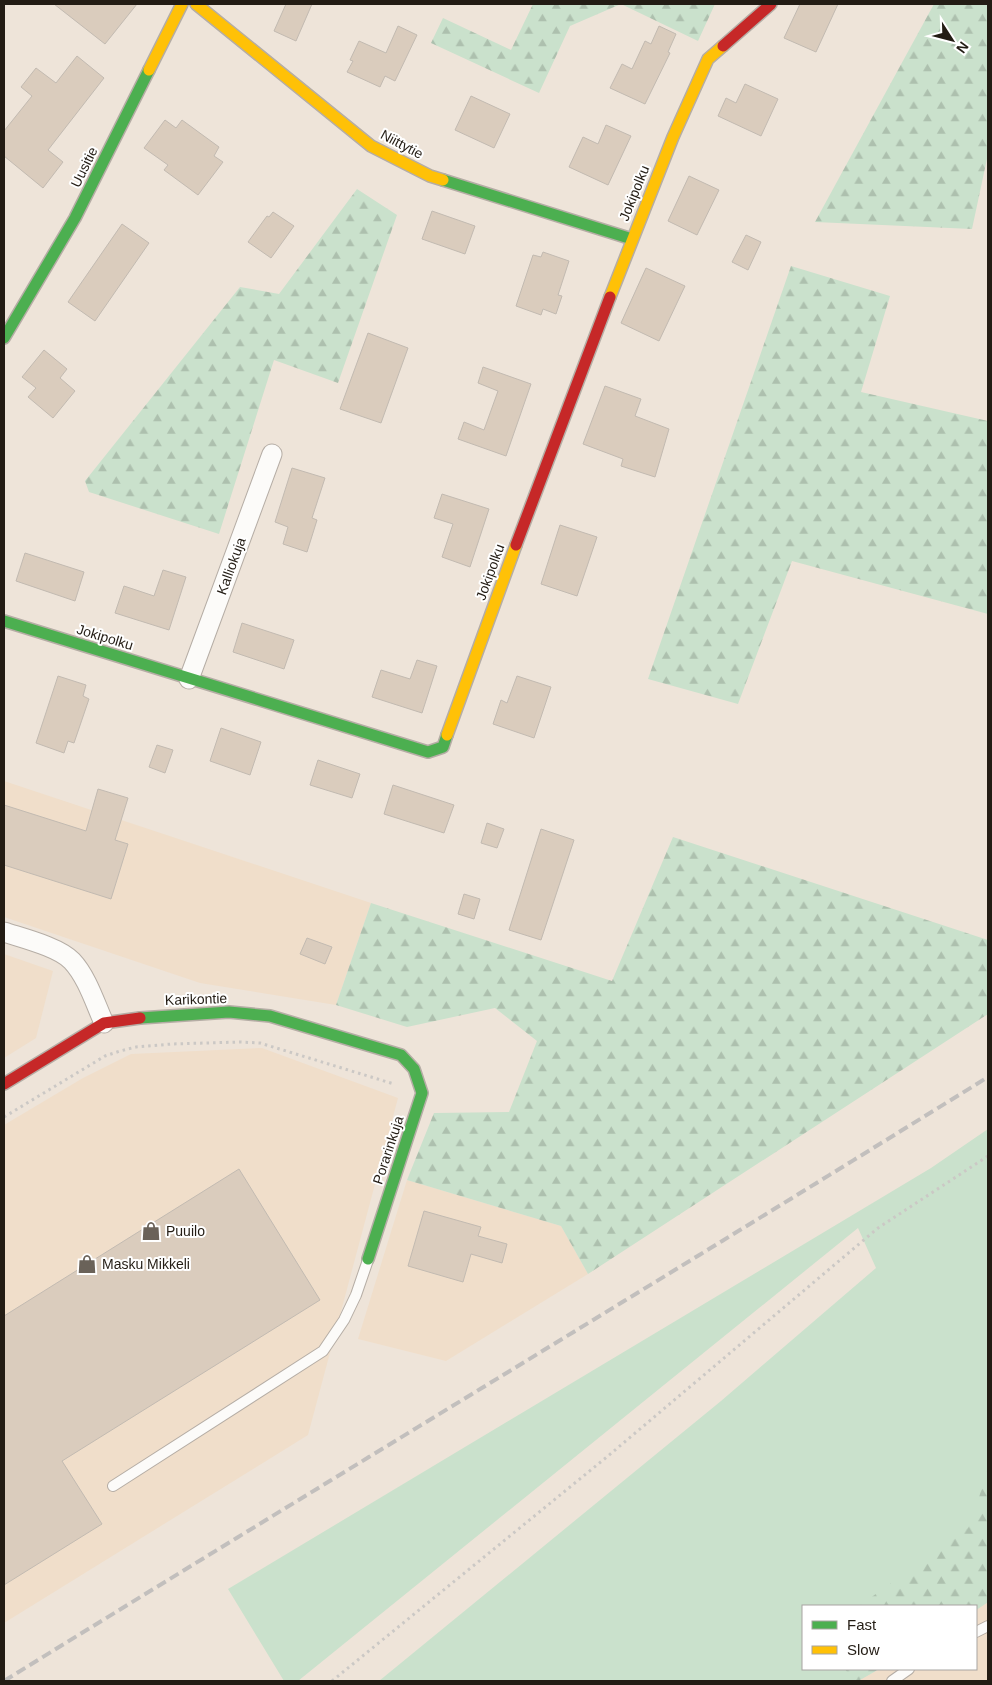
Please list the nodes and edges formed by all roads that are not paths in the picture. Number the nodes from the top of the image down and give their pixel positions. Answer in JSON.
{"nodes":[{"id":1,"x":182,"y":4,"type":"edge"},
{"id":2,"x":196,"y":4,"type":"edge"},
{"id":3,"x":771,"y":4,"type":"edge"},
{"id":4,"x":632,"y":239,"type":"junction"},
{"id":5,"x":4,"y":338,"type":"edge"},
{"id":6,"x":272,"y":454,"type":"dead end"},
{"id":7,"x":4,"y":621,"type":"edge"},
{"id":8,"x":189,"y":679,"type":"junction"},
{"id":9,"x":4,"y":932,"type":"edge"},
{"id":10,"x":104,"y":1023,"type":"junction"},
{"id":11,"x":4,"y":1084,"type":"edge"},
{"id":12,"x":422,"y":1093,"type":"joint"},
{"id":13,"x":368,"y":1259,"type":"joint"},
{"id":14,"x":113,"y":1486,"type":"dead end"},
{"id":15,"x":908,"y":1670,"type":"edge"},
{"id":16,"x":892,"y":1681,"type":"edge"}],
"edges":[{"from":1,"to":5,"type":"street","name":"Uusitie"},
{"from":2,"to":4,"type":"street","name":"Niittytie"},
{"from":3,"to":4,"type":"street","name":"Jokipolku"},
{"from":4,"to":8,"type":"street","name":"Jokipolku"},
{"from":6,"to":8,"type":"street","name":"Kalliokuja"},
{"from":7,"to":8,"type":"street","name":"Jokipolku"},
{"from":9,"to":10,"type":"street"},
{"from":10,"to":11,"type":"street","name":"Karikontie"},
{"from":10,"to":12,"type":"street","name":"Karikontie"},
{"from":12,"to":13,"type":"street","name":"Porarinkuja"},
{"from":13,"to":14,"type":"lane"},
{"from":15,"to":16,"type":"lane"}]}
